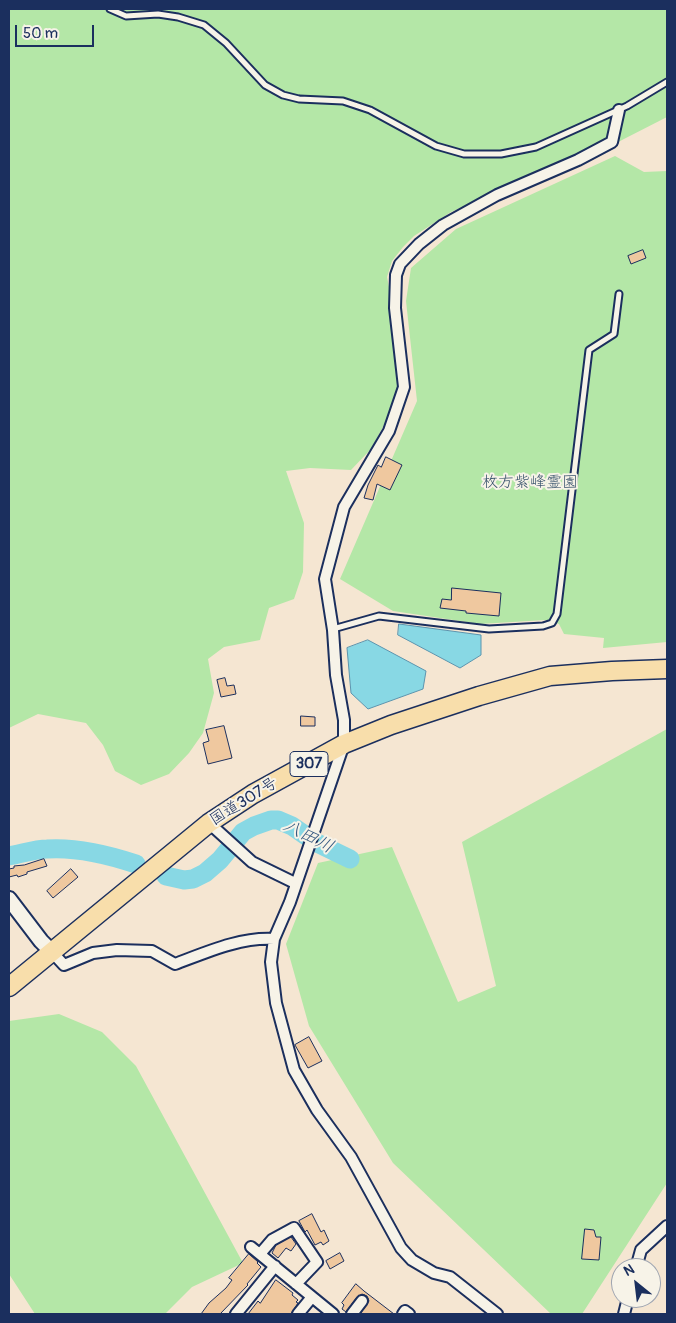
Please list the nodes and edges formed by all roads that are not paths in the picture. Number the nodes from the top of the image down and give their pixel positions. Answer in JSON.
{"nodes":[{"id":1,"x":110,"y":9,"type":"edge"},
{"id":2,"x":667,"y":82,"type":"edge"},
{"id":3,"x":619,"y":110,"type":"junction"},
{"id":4,"x":619,"y":294,"type":"dead end"},
{"id":5,"x":333,"y":630,"type":"junction"},
{"id":6,"x":667,"y":669,"type":"edge"},
{"id":7,"x":344,"y":744,"type":"junction"},
{"id":8,"x":209,"y":823,"type":"junction"},
{"id":9,"x":295,"y":883,"type":"junction"},
{"id":10,"x":9,"y":899,"type":"edge"},
{"id":11,"x":274,"y":939,"type":"junction"},
{"id":12,"x":52,"y":952,"type":"junction"},
{"id":13,"x":9,"y":988,"type":"edge"},
{"id":14,"x":667,"y":1226,"type":"edge"},
{"id":15,"x":251,"y":1247,"type":"dead end"},
{"id":16,"x":260,"y":1254,"type":"junction"},
{"id":17,"x":639,"y":1258,"type":"edge"},
{"id":18,"x":275,"y":1266,"type":"junction"},
{"id":19,"x":296,"y":1284,"type":"junction"},
{"id":20,"x":312,"y":1297,"type":"junction"},
{"id":21,"x":362,"y":1301,"type":"dead end"},
{"id":22,"x":236,"y":1314,"type":"edge"},
{"id":23,"x":298,"y":1314,"type":"edge"},
{"id":24,"x":334,"y":1314,"type":"edge"},
{"id":25,"x":352,"y":1314,"type":"edge"},
{"id":26,"x":403,"y":1314,"type":"edge"},
{"id":27,"x":409,"y":1314,"type":"edge"},
{"id":28,"x":497,"y":1314,"type":"edge"}],
"edges":[{"from":1,"to":3,"type":"lane"},
{"from":2,"to":3,"type":"lane"},
{"from":3,"to":5,"type":"street"},
{"from":4,"to":5,"type":"lane"},
{"from":5,"to":7,"type":"street"},
{"from":6,"to":7,"type":"highway","name":"国道307号","number":"307"},
{"from":7,"to":8,"type":"highway","name":"国道307号","number":"307"},
{"from":7,"to":9,"type":"street"},
{"from":8,"to":9,"type":"street"},
{"from":8,"to":12,"type":"highway","name":"国道307号","number":"307"},
{"from":9,"to":11,"type":"street"},
{"from":10,"to":12,"type":"street"},
{"from":11,"to":12,"type":"street"},
{"from":11,"to":28,"type":"street"},
{"from":12,"to":13,"type":"highway","name":"国道307号","number":"307"},
{"from":14,"to":17,"type":"street"},
{"from":15,"to":16,"type":"street"},
{"from":16,"to":18,"type":"street"},
{"from":16,"to":19,"type":"street"},
{"from":18,"to":19,"type":"street"},
{"from":18,"to":22,"type":"street"},
{"from":19,"to":20,"type":"street"},
{"from":20,"to":23,"type":"street"},
{"from":20,"to":24,"type":"street"},
{"from":21,"to":25,"type":"street"},
{"from":26,"to":27,"type":"street"}]}
